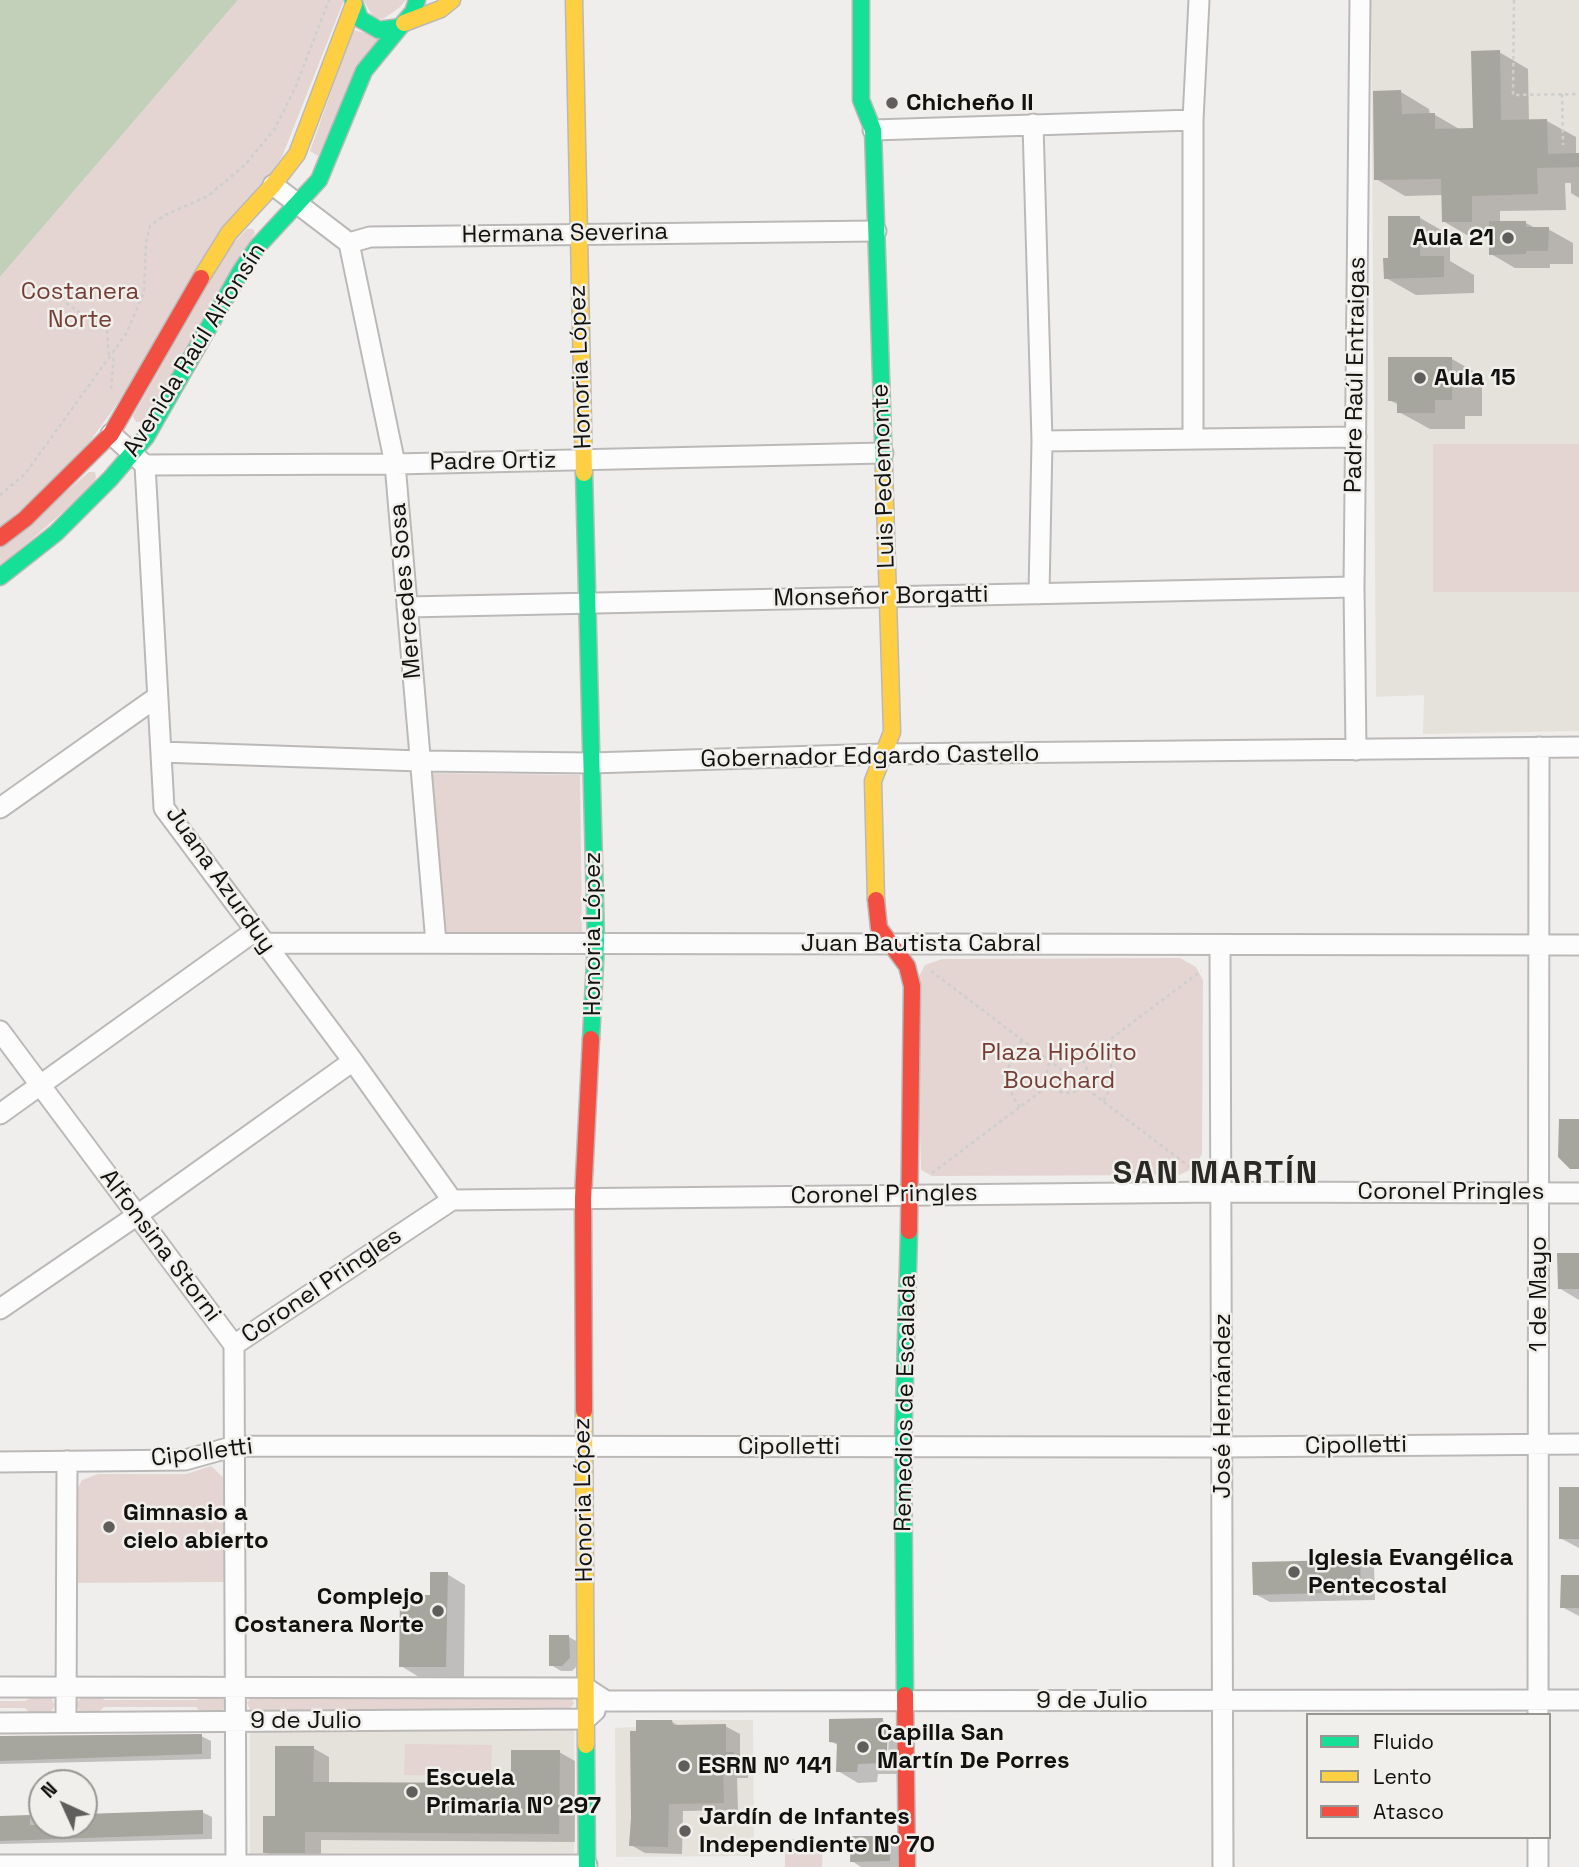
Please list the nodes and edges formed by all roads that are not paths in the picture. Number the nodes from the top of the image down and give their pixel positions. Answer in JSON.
{"nodes":[{"id":1,"x":416,"y":0,"type":"edge"},
{"id":2,"x":452,"y":0,"type":"edge"},
{"id":3,"x":574,"y":0,"type":"edge"},
{"id":4,"x":861,"y":0,"type":"edge"},
{"id":5,"x":1199,"y":0,"type":"edge"},
{"id":6,"x":1360,"y":0,"type":"edge"},
{"id":7,"x":353,"y":2,"type":"edge"},
{"id":8,"x":402,"y":25,"type":"junction"},
{"id":9,"x":1193,"y":120,"type":"junction"},
{"id":10,"x":1033,"y":124,"type":"junction"},
{"id":11,"x":873,"y":130,"type":"junction"},
{"id":12,"x":273,"y":185,"type":"junction"},
{"id":13,"x":298,"y":203,"type":"junction"},
{"id":14,"x":876,"y":231,"type":"junction"},
{"id":15,"x":578,"y":233,"type":"junction"},
{"id":16,"x":349,"y":243,"type":"junction"},
{"id":17,"x":111,"y":434,"type":"junction"},
{"id":18,"x":1356,"y":438,"type":"junction"},
{"id":19,"x":1193,"y":439,"type":"junction"},
{"id":20,"x":1042,"y":441,"type":"junction"},
{"id":21,"x":883,"y":453,"type":"junction"},
{"id":22,"x":139,"y":459,"type":"junction"},
{"id":23,"x":584,"y":461,"type":"junction"},
{"id":24,"x":395,"y":464,"type":"junction"},
{"id":25,"x":0,"y":538,"type":"edge"},
{"id":26,"x":0,"y":577,"type":"edge"},
{"id":27,"x":1354,"y":587,"type":"junction"},
{"id":28,"x":1039,"y":594,"type":"junction"},
{"id":29,"x":888,"y":595,"type":"junction"},
{"id":30,"x":586,"y":604,"type":"junction"},
{"id":31,"x":407,"y":607,"type":"junction"},
{"id":32,"x":158,"y":697,"type":"junction"},
{"id":33,"x":1539,"y":747,"type":"junction"},
{"id":34,"x":1579,"y":747,"type":"edge"},
{"id":35,"x":1356,"y":750,"type":"junction"},
{"id":36,"x":161,"y":752,"type":"junction"},
{"id":37,"x":883,"y":754,"type":"junction"},
{"id":38,"x":420,"y":761,"type":"junction"},
{"id":39,"x":591,"y":763,"type":"junction"},
{"id":40,"x":0,"y":808,"type":"edge"},
{"id":41,"x":260,"y":937,"type":"junction"},
{"id":42,"x":436,"y":943,"type":"junction"},
{"id":43,"x":596,"y":943,"type":"junction"},
{"id":44,"x":894,"y":944,"type":"junction"},
{"id":45,"x":1539,"y":945,"type":"junction"},
{"id":46,"x":1579,"y":945,"type":"edge"},
{"id":47,"x":1220,"y":951,"type":"junction"},
{"id":48,"x":0,"y":1031,"type":"edge"},
{"id":49,"x":353,"y":1061,"type":"junction"},
{"id":50,"x":41,"y":1084,"type":"junction"},
{"id":51,"x":0,"y":1114,"type":"edge"},
{"id":52,"x":910,"y":1192,"type":"junction"},
{"id":53,"x":1223,"y":1192,"type":"junction"},
{"id":54,"x":1539,"y":1193,"type":"junction"},
{"id":55,"x":1579,"y":1193,"type":"edge"},
{"id":56,"x":583,"y":1198,"type":"junction"},
{"id":57,"x":452,"y":1200,"type":"junction"},
{"id":58,"x":136,"y":1216,"type":"junction"},
{"id":59,"x":0,"y":1309,"type":"edge"},
{"id":60,"x":234,"y":1345,"type":"junction"},
{"id":61,"x":1539,"y":1444,"type":"junction"},
{"id":62,"x":1579,"y":1444,"type":"edge"},
{"id":63,"x":235,"y":1446,"type":"junction"},
{"id":64,"x":583,"y":1447,"type":"junction"},
{"id":65,"x":903,"y":1447,"type":"junction"},
{"id":66,"x":1223,"y":1447,"type":"junction"},
{"id":67,"x":67,"y":1461,"type":"junction"},
{"id":68,"x":0,"y":1462,"type":"edge"},
{"id":69,"x":0,"y":1688,"type":"edge"},
{"id":70,"x":66,"y":1688,"type":"junction"},
{"id":71,"x":235,"y":1688,"type":"junction"},
{"id":72,"x":586,"y":1688,"type":"junction"},
{"id":73,"x":1579,"y":1700,"type":"edge"},
{"id":74,"x":606,"y":1701,"type":"junction"},
{"id":75,"x":906,"y":1701,"type":"junction"},
{"id":76,"x":1223,"y":1701,"type":"junction"},
{"id":77,"x":1538,"y":1707,"type":"edge"},
{"id":78,"x":586,"y":1719,"type":"junction"},
{"id":79,"x":235,"y":1721,"type":"junction"},
{"id":80,"x":66,"y":1722,"type":"junction"},
{"id":81,"x":0,"y":1723,"type":"edge"},
{"id":82,"x":1538,"y":1839,"type":"edge"},
{"id":83,"x":0,"y":1865,"type":"edge"},
{"id":84,"x":236,"y":1866,"type":"edge"},
{"id":85,"x":587,"y":1866,"type":"edge"},
{"id":86,"x":907,"y":1867,"type":"edge"},
{"id":87,"x":1223,"y":1867,"type":"edge"},
{"id":88,"x":1538,"y":1867,"type":"edge"}],
"edges":[{"from":1,"to":8,"type":"street","name":"Avenida Raúl Alfonsín"},
{"from":2,"to":8,"type":"street"},
{"from":3,"to":15,"type":"street","name":"Honoria López"},
{"from":4,"to":11,"type":"street","name":"Luis Pedemonte"},
{"from":5,"to":9,"type":"street"},
{"from":6,"to":18,"type":"street","name":"Padre Raúl Entraigas"},
{"from":7,"to":8,"type":"street","name":"Avenida Raúl Alfonsín"},
{"from":7,"to":12,"type":"street","name":"Avenida Raúl Alfonsín"},
{"from":8,"to":13,"type":"street","name":"Avenida Raúl Alfonsín"},
{"from":9,"to":10,"type":"street"},
{"from":9,"to":19,"type":"street"},
{"from":10,"to":11,"type":"street"},
{"from":10,"to":20,"type":"street"},
{"from":11,"to":14,"type":"street","name":"Luis Pedemonte"},
{"from":12,"to":13,"type":"street"},
{"from":12,"to":17,"type":"street","name":"Avenida Raúl Alfonsín"},
{"from":13,"to":16,"type":"street"},
{"from":13,"to":22,"type":"street","name":"Avenida Raúl Alfonsín"},
{"from":14,"to":15,"type":"street","name":"Hermana Severina"},
{"from":14,"to":21,"type":"street","name":"Luis Pedemonte"},
{"from":15,"to":16,"type":"street","name":"Hermana Severina"},
{"from":15,"to":23,"type":"street","name":"Honoria López"},
{"from":16,"to":24,"type":"street","name":"Mercedes Sosa"},
{"from":17,"to":22,"type":"street"},
{"from":17,"to":25,"type":"street","name":"Avenida Raúl Alfonsín"},
{"from":18,"to":19,"type":"street"},
{"from":18,"to":27,"type":"street","name":"Padre Raúl Entraigas"},
{"from":19,"to":20,"type":"street"},
{"from":20,"to":28,"type":"street"},
{"from":21,"to":23,"type":"street","name":"Padre Ortiz"},
{"from":21,"to":29,"type":"street","name":"Luis Pedemonte"},
{"from":22,"to":24,"type":"street","name":"Padre Ortiz"},
{"from":22,"to":26,"type":"street","name":"Avenida Raúl Alfonsín"},
{"from":22,"to":32,"type":"street","name":"Juana Azurduy"},
{"from":23,"to":24,"type":"street","name":"Padre Ortiz"},
{"from":23,"to":30,"type":"street","name":"Honoria López"},
{"from":24,"to":31,"type":"street","name":"Mercedes Sosa"},
{"from":27,"to":28,"type":"street","name":"Monseñor Borgatti"},
{"from":27,"to":35,"type":"street","name":"Padre Raúl Entraigas"},
{"from":28,"to":29,"type":"street","name":"Monseñor Borgatti"},
{"from":29,"to":30,"type":"street","name":"Monseñor Borgatti"},
{"from":29,"to":37,"type":"street","name":"Luis Pedemonte"},
{"from":30,"to":31,"type":"street","name":"Monseñor Borgatti"},
{"from":30,"to":39,"type":"street","name":"Honoria López"},
{"from":31,"to":38,"type":"street","name":"Mercedes Sosa"},
{"from":32,"to":36,"type":"street","name":"Juana Azurduy"},
{"from":32,"to":40,"type":"street"},
{"from":33,"to":34,"type":"street","name":"Gobernador Edgardo Castello"},
{"from":33,"to":35,"type":"street","name":"Gobernador Edgardo Castello"},
{"from":33,"to":45,"type":"street","name":"1 de Mayo"},
{"from":35,"to":37,"type":"street","name":"Gobernador Edgardo Castello"},
{"from":36,"to":38,"type":"street","name":"Gobernador Edgardo Castello"},
{"from":36,"to":41,"type":"street","name":"Juana Azurduy"},
{"from":37,"to":39,"type":"street","name":"Gobernador Edgardo Castello"},
{"from":37,"to":44,"type":"street","name":"Luis Pedemonte"},
{"from":38,"to":39,"type":"street","name":"Gobernador Edgardo Castello"},
{"from":38,"to":42,"type":"street","name":"Mercedes Sosa"},
{"from":39,"to":43,"type":"street","name":"Honoria López"},
{"from":41,"to":42,"type":"street","name":"Juan Bautista Cabral"},
{"from":41,"to":49,"type":"street","name":"Juana Azurduy"},
{"from":41,"to":50,"type":"street"},
{"from":42,"to":43,"type":"street","name":"Juan Bautista Cabral"},
{"from":43,"to":44,"type":"street","name":"Juan Bautista Cabral"},
{"from":43,"to":56,"type":"street","name":"Honoria López"},
{"from":44,"to":47,"type":"street","name":"Juan Bautista Cabral"},
{"from":44,"to":52,"type":"street","name":"Remedios de Escalada"},
{"from":45,"to":46,"type":"street","name":"Juan Bautista Cabral"},
{"from":45,"to":47,"type":"street","name":"Juan Bautista Cabral"},
{"from":45,"to":54,"type":"street","name":"1 de Mayo"},
{"from":47,"to":53,"type":"street","name":"José Hernández"},
{"from":48,"to":50,"type":"street","name":"Alfonsina Storni"},
{"from":49,"to":57,"type":"street","name":"Juana Azurduy"},
{"from":49,"to":58,"type":"street"},
{"from":50,"to":51,"type":"street"},
{"from":50,"to":58,"type":"street","name":"Alfonsina Storni"},
{"from":52,"to":53,"type":"street","name":"Coronel Pringles"},
{"from":52,"to":56,"type":"street","name":"Coronel Pringles"},
{"from":52,"to":65,"type":"street","name":"Remedios de Escalada"},
{"from":53,"to":54,"type":"street","name":"Coronel Pringles"},
{"from":53,"to":66,"type":"street","name":"José Hernández"},
{"from":54,"to":55,"type":"street","name":"Coronel Pringles"},
{"from":54,"to":61,"type":"street","name":"1 de Mayo"},
{"from":56,"to":57,"type":"street","name":"Coronel Pringles"},
{"from":56,"to":64,"type":"street","name":"Honoria López"},
{"from":57,"to":60,"type":"street","name":"Coronel Pringles"},
{"from":58,"to":59,"type":"street"},
{"from":58,"to":60,"type":"street","name":"Alfonsina Storni"},
{"from":60,"to":63,"type":"street","name":"Alfonsina Storni"},
{"from":61,"to":62,"type":"street","name":"Cipolletti"},
{"from":61,"to":66,"type":"street","name":"Cipolletti"},
{"from":61,"to":77,"type":"street","name":"1 de Mayo"},
{"from":63,"to":64,"type":"street","name":"Cipolletti"},
{"from":63,"to":67,"type":"street","name":"Cipolletti"},
{"from":63,"to":71,"type":"street","name":"Alfonsina Storni"},
{"from":64,"to":65,"type":"street","name":"Cipolletti"},
{"from":64,"to":72,"type":"street","name":"Honoria López"},
{"from":65,"to":66,"type":"street","name":"Cipolletti"},
{"from":65,"to":75,"type":"street","name":"Remedios de Escalada"},
{"from":66,"to":76,"type":"street","name":"José Hernández"},
{"from":67,"to":68,"type":"street","name":"Cipolletti"},
{"from":67,"to":70,"type":"street"},
{"from":69,"to":70,"type":"street","name":"9 de Julio"},
{"from":70,"to":71,"type":"street","name":"9 de Julio"},
{"from":70,"to":80,"type":"street"},
{"from":71,"to":72,"type":"street","name":"9 de Julio"},
{"from":71,"to":79,"type":"street","name":"Alfonsina Storni"},
{"from":72,"to":74,"type":"street"},
{"from":72,"to":78,"type":"street","name":"Honoria López"},
{"from":73,"to":77,"type":"street","name":"9 de Julio"},
{"from":74,"to":75,"type":"street","name":"9 de Julio"},
{"from":74,"to":78,"type":"street"},
{"from":75,"to":76,"type":"street","name":"9 de Julio"},
{"from":75,"to":86,"type":"street","name":"Remedios de Escalada"},
{"from":76,"to":77,"type":"street","name":"9 de Julio"},
{"from":76,"to":87,"type":"street","name":"José Hernández"},
{"from":78,"to":79,"type":"street","name":"9 de Julio"},
{"from":78,"to":85,"type":"street","name":"Honoria López"},
{"from":79,"to":80,"type":"street","name":"9 de Julio"},
{"from":79,"to":84,"type":"street","name":"Alfonsina Storni"},
{"from":80,"to":81,"type":"street","name":"9 de Julio"},
{"from":82,"to":88,"type":"street"},
{"from":83,"to":84,"type":"street"},
{"from":84,"to":85,"type":"street"}]}
